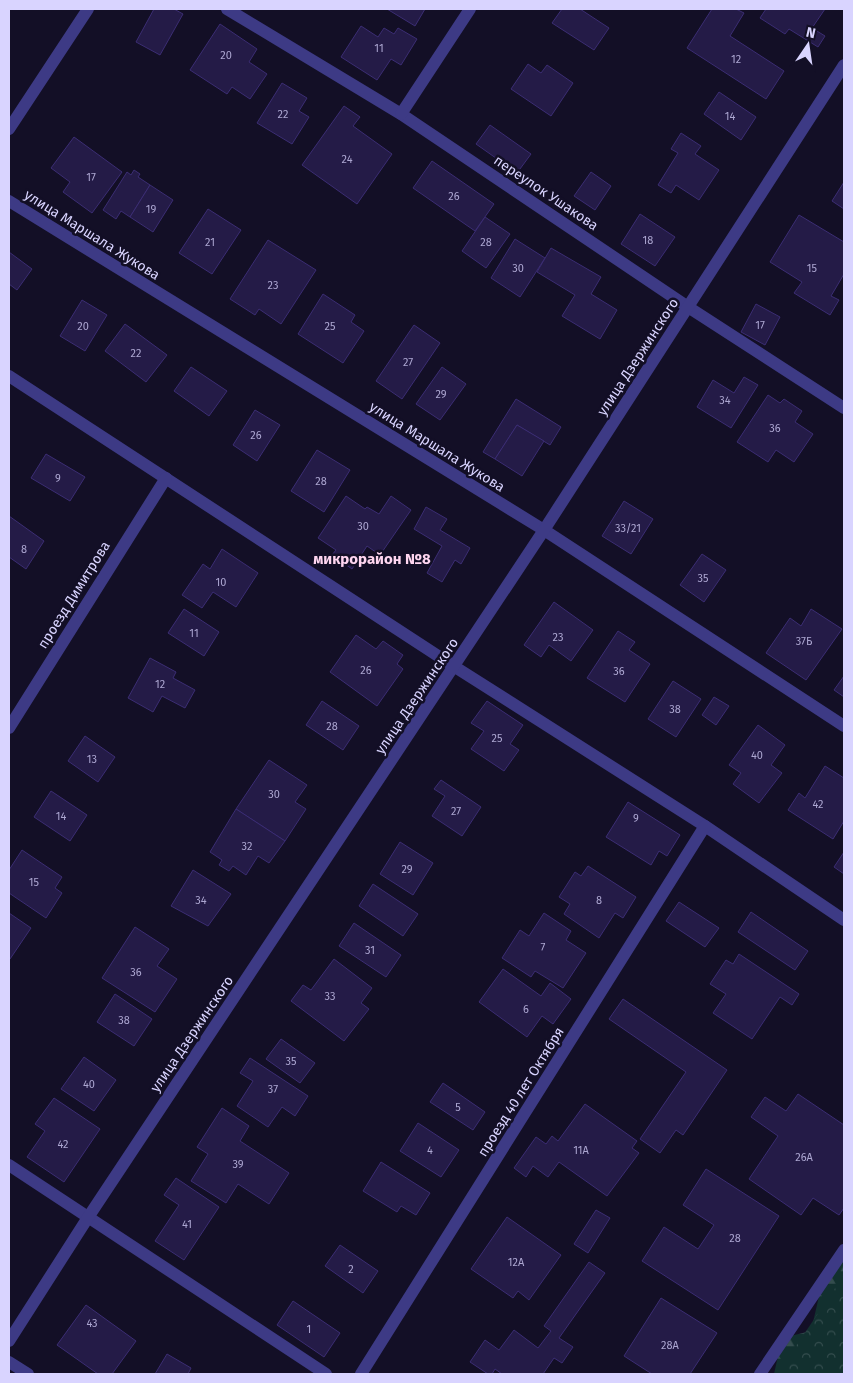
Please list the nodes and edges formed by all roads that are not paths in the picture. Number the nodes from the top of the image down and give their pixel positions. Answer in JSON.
{"nodes":[{"id":1,"x":88,"y":9,"type":"edge"},
{"id":2,"x":227,"y":9,"type":"edge"},
{"id":3,"x":470,"y":9,"type":"edge"},
{"id":4,"x":844,"y":65,"type":"edge"},
{"id":5,"x":401,"y":114,"type":"junction"},
{"id":6,"x":9,"y":129,"type":"edge"},
{"id":7,"x":9,"y":201,"type":"edge"},
{"id":8,"x":688,"y":307,"type":"junction"},
{"id":9,"x":9,"y":376,"type":"edge"},
{"id":10,"x":844,"y":408,"type":"edge"},
{"id":11,"x":166,"y":478,"type":"junction"},
{"id":12,"x":544,"y":530,"type":"junction"},
{"id":13,"x":455,"y":667,"type":"junction"},
{"id":14,"x":844,"y":726,"type":"edge"},
{"id":15,"x":9,"y":728,"type":"edge"},
{"id":16,"x":706,"y":826,"type":"junction"},
{"id":17,"x":844,"y":920,"type":"edge"},
{"id":18,"x":9,"y":1165,"type":"edge"},
{"id":19,"x":87,"y":1219,"type":"junction"},
{"id":20,"x":844,"y":1250,"type":"edge"},
{"id":21,"x":9,"y":1341,"type":"edge"},
{"id":22,"x":9,"y":1362,"type":"edge"},
{"id":23,"x":28,"y":1374,"type":"edge"},
{"id":24,"x":326,"y":1374,"type":"edge"},
{"id":25,"x":362,"y":1374,"type":"edge"},
{"id":26,"x":760,"y":1374,"type":"edge"}],
"edges":[{"from":1,"to":6,"type":"street"},
{"from":2,"to":5,"type":"street","name":"переулок Ушакова"},
{"from":3,"to":5,"type":"street"},
{"from":4,"to":8,"type":"street","name":"улица Дзержинского"},
{"from":5,"to":8,"type":"street","name":"переулок Ушакова"},
{"from":7,"to":12,"type":"street","name":"улица Маршала Жукова"},
{"from":8,"to":10,"type":"street","name":"переулок Ушакова"},
{"from":8,"to":12,"type":"street","name":"улица Дзержинского"},
{"from":9,"to":11,"type":"street"},
{"from":11,"to":13,"type":"street"},
{"from":11,"to":15,"type":"street","name":"проезд Димитрова"},
{"from":12,"to":13,"type":"street","name":"улица Дзержинского"},
{"from":12,"to":14,"type":"street","name":"улица Маршала Жукова"},
{"from":13,"to":16,"type":"street"},
{"from":13,"to":19,"type":"street","name":"улица Дзержинского"},
{"from":16,"to":17,"type":"street"},
{"from":16,"to":25,"type":"street","name":"проезд 40 лет Октября"},
{"from":18,"to":19,"type":"street"},
{"from":19,"to":21,"type":"street","name":"улица Дзержинского"},
{"from":19,"to":24,"type":"street"},
{"from":20,"to":26,"type":"street"},
{"from":22,"to":23,"type":"street"}]}
